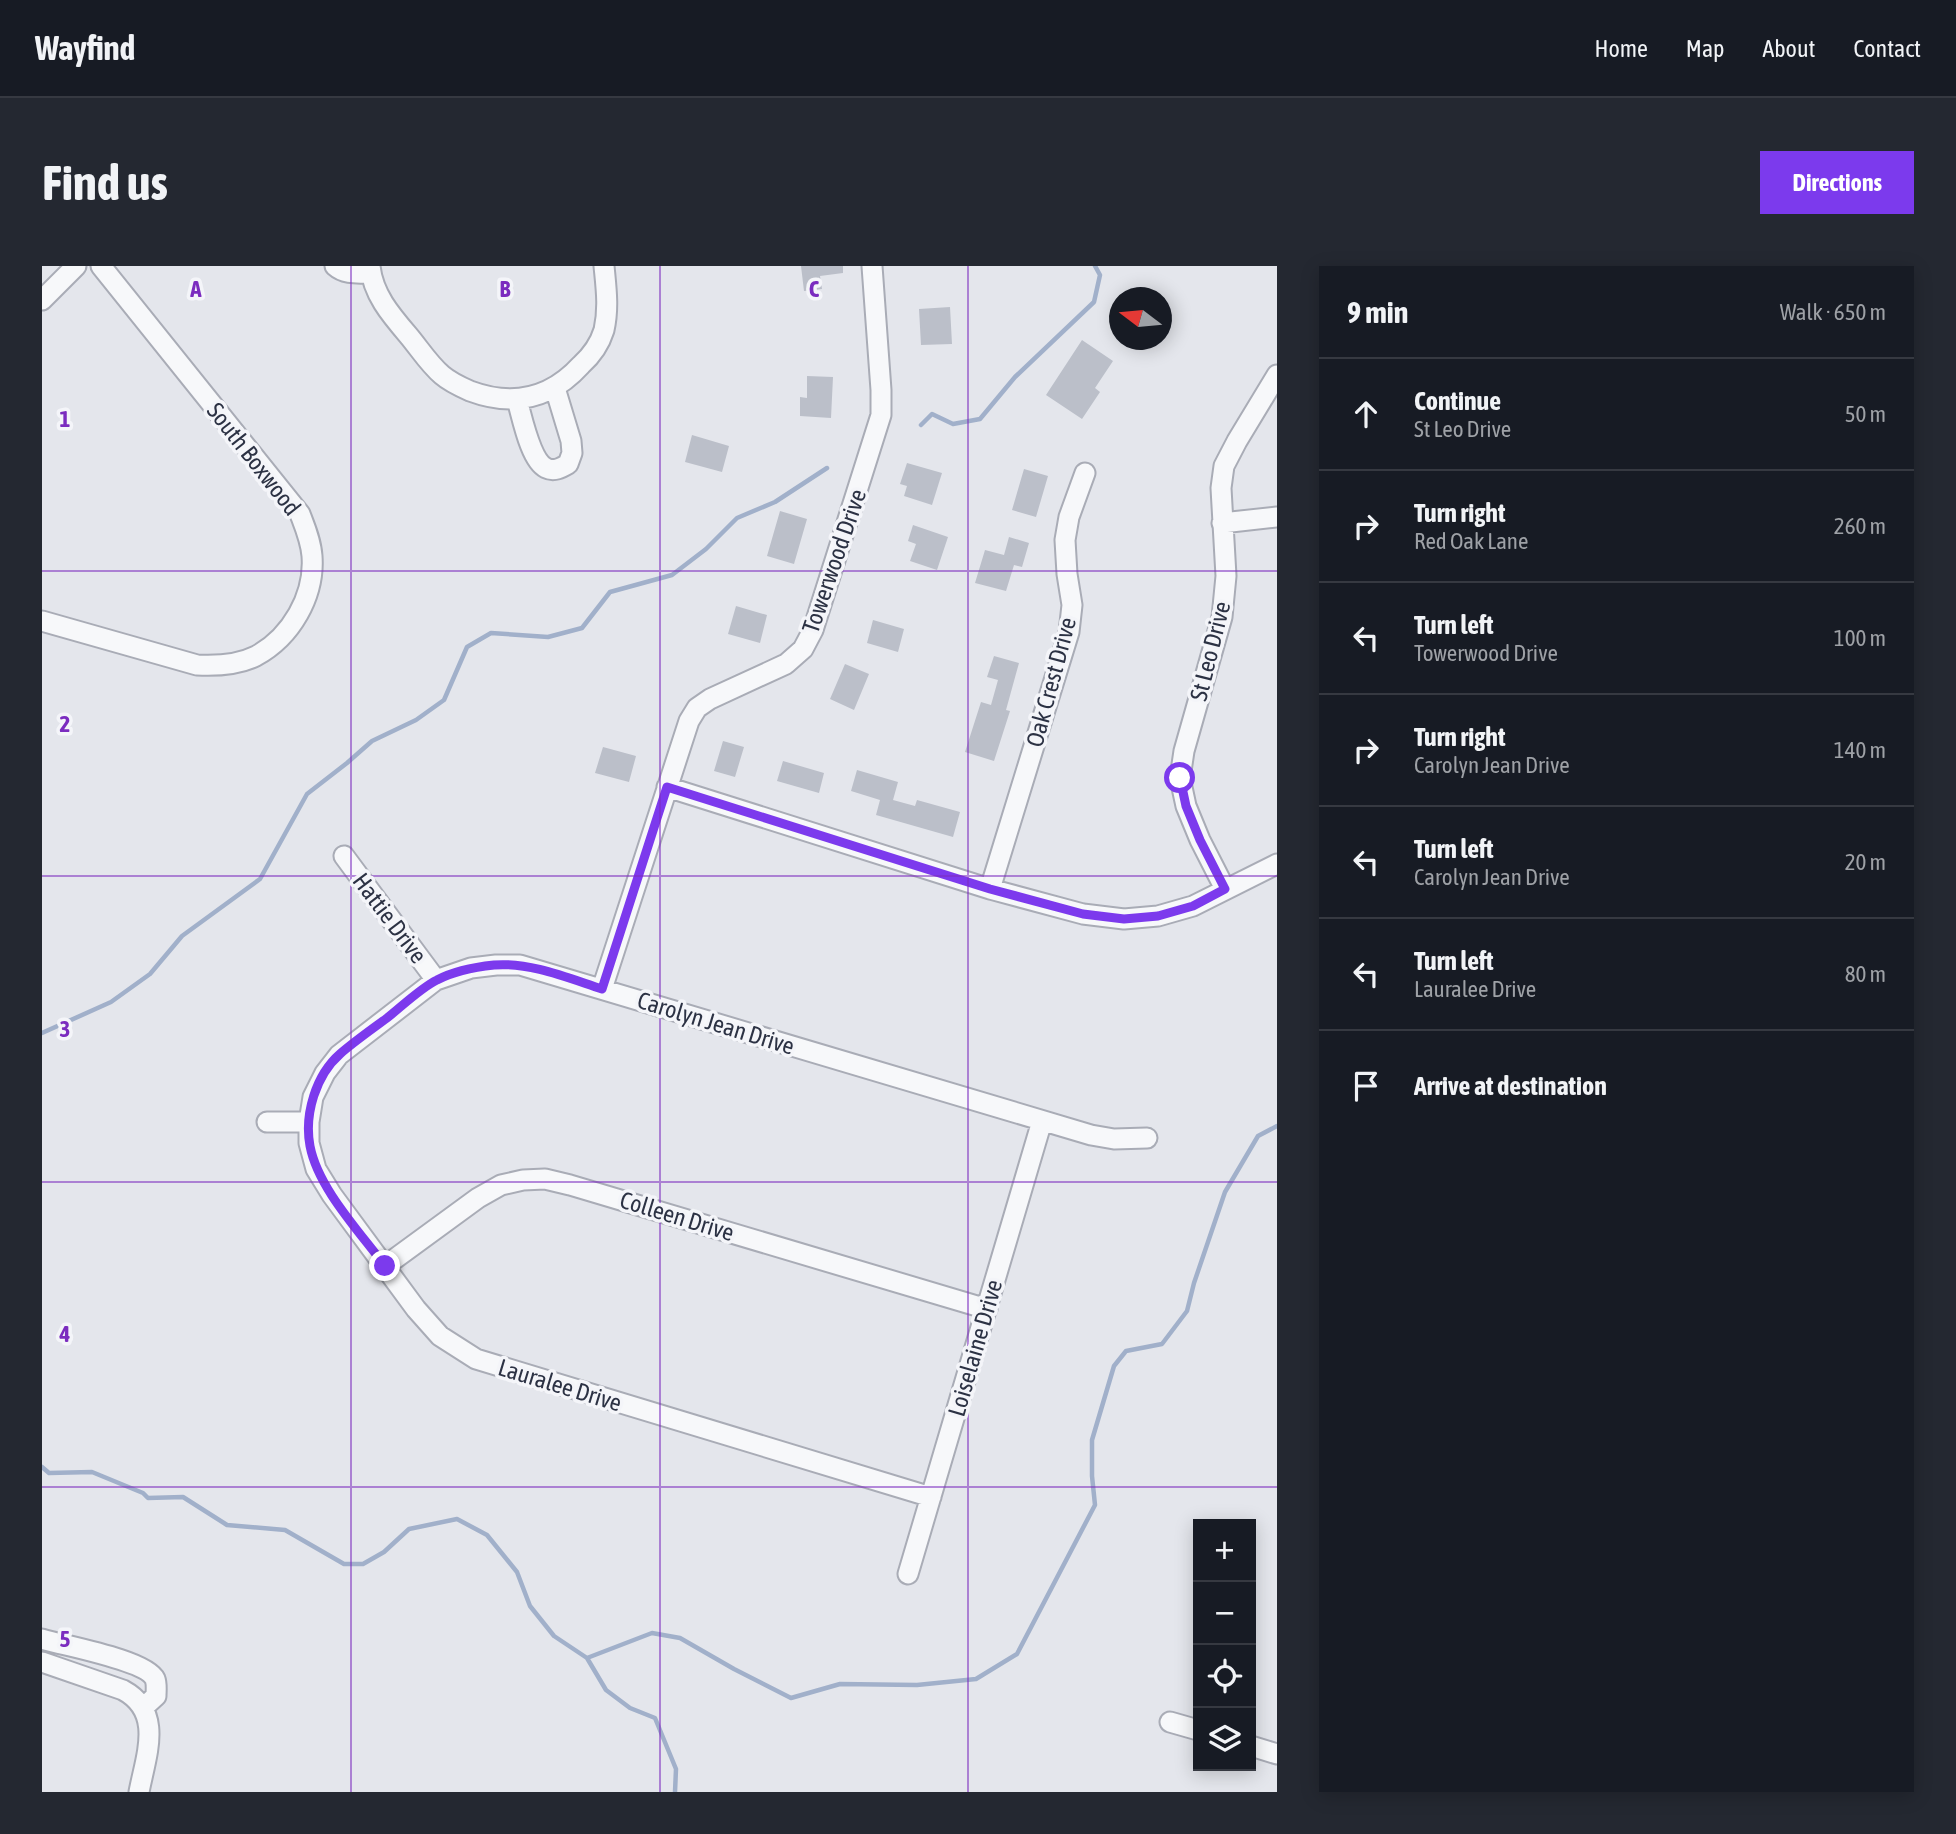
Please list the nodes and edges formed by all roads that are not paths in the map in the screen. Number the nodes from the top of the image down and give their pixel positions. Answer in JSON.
{"nodes":[{"id":1,"x":76,"y":266,"type":"edge"},
{"id":2,"x":101,"y":266,"type":"edge"},
{"id":3,"x":335,"y":266,"type":"edge"},
{"id":4,"x":604,"y":266,"type":"edge"},
{"id":5,"x":872,"y":266,"type":"edge"},
{"id":6,"x":370,"y":270,"type":"edge"},
{"id":7,"x":42,"y":300,"type":"edge"},
{"id":8,"x":1277,"y":375,"type":"edge"},
{"id":9,"x":555,"y":388,"type":"junction"},
{"id":10,"x":517,"y":400,"type":"junction"},
{"id":11,"x":1084,"y":473,"type":"dead end"},
{"id":12,"x":1277,"y":517,"type":"edge"},
{"id":13,"x":1222,"y":523,"type":"junction"},
{"id":14,"x":42,"y":621,"type":"edge"},
{"id":15,"x":667,"y":787,"type":"junction"},
{"id":16,"x":344,"y":856,"type":"dead end"},
{"id":17,"x":1277,"y":864,"type":"edge"},
{"id":18,"x":990,"y":889,"type":"junction"},
{"id":19,"x":1225,"y":889,"type":"junction"},
{"id":20,"x":436,"y":980,"type":"junction"},
{"id":21,"x":602,"y":989,"type":"junction"},
{"id":22,"x":1042,"y":1121,"type":"junction"},
{"id":23,"x":267,"y":1122,"type":"dead end"},
{"id":24,"x":309,"y":1122,"type":"junction"},
{"id":25,"x":1147,"y":1138,"type":"dead end"},
{"id":26,"x":385,"y":1266,"type":"junction"},
{"id":27,"x":987,"y":1308,"type":"junction"},
{"id":28,"x":931,"y":1497,"type":"junction"},
{"id":29,"x":908,"y":1574,"type":"dead end"},
{"id":30,"x":42,"y":1639,"type":"edge"},
{"id":31,"x":42,"y":1662,"type":"edge"},
{"id":32,"x":144,"y":1707,"type":"junction"},
{"id":33,"x":1170,"y":1722,"type":"dead end"},
{"id":34,"x":1193,"y":1729,"type":"edge"},
{"id":35,"x":1256,"y":1748,"type":"edge"},
{"id":36,"x":1277,"y":1754,"type":"edge"},
{"id":37,"x":139,"y":1792,"type":"edge"}],
"edges":[{"from":1,"to":7,"type":"street"},
{"from":2,"to":14,"type":"street","name":"South Boxwood"},
{"from":3,"to":6,"type":"street"},
{"from":4,"to":9,"type":"street"},
{"from":5,"to":15,"type":"street","name":"Towerwood Drive"},
{"from":6,"to":10,"type":"street"},
{"from":8,"to":13,"type":"street","name":"St Leo Drive"},
{"from":9,"to":10,"type":"street"},
{"from":9,"to":10,"type":"street"},
{"from":11,"to":18,"type":"street","name":"Oak Crest Drive"},
{"from":12,"to":13,"type":"street"},
{"from":13,"to":19,"type":"street","name":"St Leo Drive"},
{"from":15,"to":18,"type":"street"},
{"from":15,"to":21,"type":"street","name":"Towerwood Drive"},
{"from":16,"to":20,"type":"street","name":"Hattie Drive"},
{"from":17,"to":19,"type":"street"},
{"from":18,"to":19,"type":"street"},
{"from":20,"to":21,"type":"street","name":"Carolyn Jean Drive"},
{"from":20,"to":24,"type":"street","name":"Carolyn Jean Drive"},
{"from":21,"to":22,"type":"street","name":"Carolyn Jean Drive"},
{"from":22,"to":25,"type":"street","name":"Carolyn Jean Drive"},
{"from":22,"to":27,"type":"street","name":"Loiselaine Drive"},
{"from":23,"to":24,"type":"street"},
{"from":24,"to":26,"type":"street","name":"Lauralee Drive"},
{"from":26,"to":27,"type":"street","name":"Colleen Drive"},
{"from":26,"to":28,"type":"street","name":"Lauralee Drive"},
{"from":27,"to":28,"type":"street","name":"Loiselaine Drive"},
{"from":28,"to":29,"type":"street","name":"Loiselaine Drive"},
{"from":30,"to":32,"type":"street"},
{"from":31,"to":32,"type":"street"},
{"from":32,"to":37,"type":"street"},
{"from":33,"to":34,"type":"street"},
{"from":35,"to":36,"type":"street"}]}
